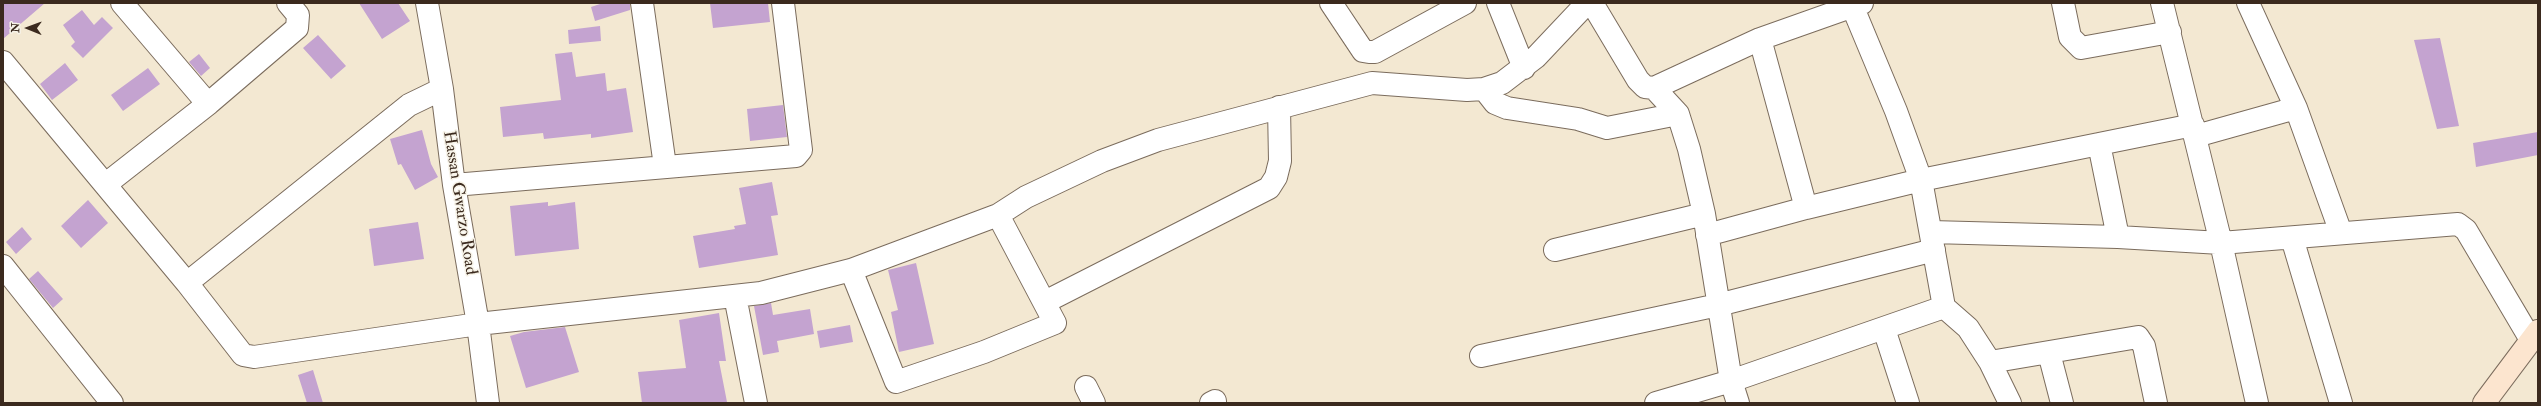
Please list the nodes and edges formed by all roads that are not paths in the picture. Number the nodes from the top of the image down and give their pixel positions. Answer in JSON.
{"nodes":[{"id":1,"x":122,"y":3,"type":"edge"},
{"id":2,"x":288,"y":3,"type":"edge"},
{"id":3,"x":427,"y":3,"type":"edge"},
{"id":4,"x":642,"y":3,"type":"edge"},
{"id":5,"x":783,"y":3,"type":"edge"},
{"id":6,"x":1331,"y":3,"type":"edge"},
{"id":7,"x":1465,"y":3,"type":"edge"},
{"id":8,"x":1498,"y":3,"type":"edge"},
{"id":9,"x":1587,"y":3,"type":"edge"},
{"id":10,"x":1592,"y":3,"type":"edge"},
{"id":11,"x":2063,"y":3,"type":"edge"},
{"id":12,"x":2162,"y":3,"type":"edge"},
{"id":13,"x":2248,"y":3,"type":"edge"},
{"id":14,"x":1855,"y":4,"type":"edge"},
{"id":15,"x":2170,"y":32,"type":"junction"},
{"id":16,"x":1760,"y":39,"type":"junction"},
{"id":17,"x":3,"y":62,"type":"edge"},
{"id":18,"x":1524,"y":68,"type":"junction"},
{"id":19,"x":1654,"y":88,"type":"junction"},
{"id":20,"x":442,"y":89,"type":"junction"},
{"id":21,"x":1484,"y":89,"type":"junction"},
{"id":22,"x":208,"y":104,"type":"junction"},
{"id":23,"x":1279,"y":107,"type":"junction"},
{"id":24,"x":2296,"y":108,"type":"junction"},
{"id":25,"x":1678,"y":114,"type":"junction"},
{"id":26,"x":2194,"y":131,"type":"junction"},
{"id":27,"x":2099,"y":144,"type":"junction"},
{"id":28,"x":665,"y":166,"type":"junction"},
{"id":29,"x":1921,"y":180,"type":"junction"},
{"id":30,"x":106,"y":184,"type":"junction"},
{"id":31,"x":454,"y":185,"type":"junction"},
{"id":32,"x":1806,"y":208,"type":"junction"},
{"id":33,"x":998,"y":215,"type":"junction"},
{"id":34,"x":1705,"y":225,"type":"junction"},
{"id":35,"x":2341,"y":233,"type":"junction"},
{"id":36,"x":2118,"y":237,"type":"junction"},
{"id":37,"x":2292,"y":238,"type":"junction"},
{"id":38,"x":1932,"y":241,"type":"junction"},
{"id":39,"x":2221,"y":244,"type":"junction"},
{"id":40,"x":1555,"y":250,"type":"dead end"},
{"id":41,"x":3,"y":266,"type":"edge"},
{"id":42,"x":851,"y":270,"type":"junction"},
{"id":43,"x":187,"y":283,"type":"junction"},
{"id":44,"x":735,"y":296,"type":"junction"},
{"id":45,"x":1045,"y":302,"type":"junction"},
{"id":46,"x":1718,"y":305,"type":"junction"},
{"id":47,"x":1944,"y":307,"type":"junction"},
{"id":48,"x":478,"y":324,"type":"junction"},
{"id":49,"x":1884,"y":328,"type":"junction"},
{"id":50,"x":2534,"y":335,"type":"edge"},
{"id":51,"x":2049,"y":353,"type":"junction"},
{"id":52,"x":1481,"y":356,"type":"dead end"},
{"id":53,"x":1990,"y":362,"type":"junction"},
{"id":54,"x":1731,"y":381,"type":"junction"},
{"id":55,"x":112,"y":403,"type":"edge"},
{"id":56,"x":488,"y":403,"type":"edge"},
{"id":57,"x":756,"y":403,"type":"edge"},
{"id":58,"x":1656,"y":403,"type":"edge"},
{"id":59,"x":1738,"y":403,"type":"edge"},
{"id":60,"x":1908,"y":403,"type":"edge"},
{"id":61,"x":2010,"y":403,"type":"edge"},
{"id":62,"x":2062,"y":403,"type":"edge"},
{"id":63,"x":2156,"y":403,"type":"edge"},
{"id":64,"x":2257,"y":403,"type":"edge"},
{"id":65,"x":2341,"y":403,"type":"edge"},
{"id":66,"x":2484,"y":403,"type":"edge"}],
"edges":[{"from":1,"to":22,"type":"street"},
{"from":2,"to":22,"type":"street"},
{"from":3,"to":20,"type":"street","name":"Hassan Gwarzo Road"},
{"from":4,"to":28,"type":"street"},
{"from":5,"to":28,"type":"street"},
{"from":6,"to":7,"type":"street"},
{"from":8,"to":18,"type":"street"},
{"from":9,"to":18,"type":"street"},
{"from":10,"to":19,"type":"street"},
{"from":11,"to":15,"type":"street"},
{"from":12,"to":15,"type":"street"},
{"from":13,"to":24,"type":"street"},
{"from":14,"to":16,"type":"street"},
{"from":14,"to":29,"type":"street"},
{"from":15,"to":26,"type":"street"},
{"from":16,"to":19,"type":"street"},
{"from":16,"to":32,"type":"street"},
{"from":17,"to":30,"type":"street"},
{"from":18,"to":21,"type":"street"},
{"from":19,"to":25,"type":"street"},
{"from":20,"to":31,"type":"street","name":"Hassan Gwarzo Road"},
{"from":20,"to":43,"type":"street"},
{"from":21,"to":23,"type":"street"},
{"from":21,"to":25,"type":"street"},
{"from":22,"to":30,"type":"street"},
{"from":23,"to":33,"type":"street"},
{"from":23,"to":45,"type":"street"},
{"from":24,"to":26,"type":"street"},
{"from":24,"to":35,"type":"street"},
{"from":25,"to":34,"type":"street"},
{"from":26,"to":27,"type":"street"},
{"from":26,"to":39,"type":"street"},
{"from":27,"to":29,"type":"street"},
{"from":27,"to":36,"type":"street"},
{"from":28,"to":31,"type":"street"},
{"from":29,"to":32,"type":"street"},
{"from":29,"to":38,"type":"street"},
{"from":30,"to":43,"type":"street"},
{"from":31,"to":48,"type":"street","name":"Hassan Gwarzo Road"},
{"from":32,"to":34,"type":"street"},
{"from":33,"to":42,"type":"street"},
{"from":33,"to":45,"type":"street"},
{"from":34,"to":40,"type":"street"},
{"from":34,"to":46,"type":"street"},
{"from":35,"to":37,"type":"street"},
{"from":35,"to":50,"type":"street"},
{"from":36,"to":38,"type":"street"},
{"from":36,"to":39,"type":"street"},
{"from":37,"to":39,"type":"street"},
{"from":37,"to":65,"type":"street"},
{"from":38,"to":46,"type":"street"},
{"from":38,"to":47,"type":"street"},
{"from":39,"to":64,"type":"street"},
{"from":41,"to":55,"type":"street"},
{"from":42,"to":44,"type":"street"},
{"from":42,"to":45,"type":"street"},
{"from":43,"to":48,"type":"street"},
{"from":44,"to":48,"type":"street"},
{"from":44,"to":57,"type":"street"},
{"from":46,"to":52,"type":"street"},
{"from":46,"to":54,"type":"street"},
{"from":47,"to":49,"type":"street"},
{"from":47,"to":53,"type":"street"},
{"from":48,"to":56,"type":"street","name":"Hassan Gwarzo Road"},
{"from":49,"to":54,"type":"street"},
{"from":49,"to":60,"type":"street"},
{"from":50,"to":66,"type":"street"},
{"from":51,"to":53,"type":"street"},
{"from":51,"to":62,"type":"street"},
{"from":51,"to":63,"type":"street"},
{"from":53,"to":61,"type":"street"},
{"from":54,"to":58,"type":"street"},
{"from":54,"to":59,"type":"street"}]}
